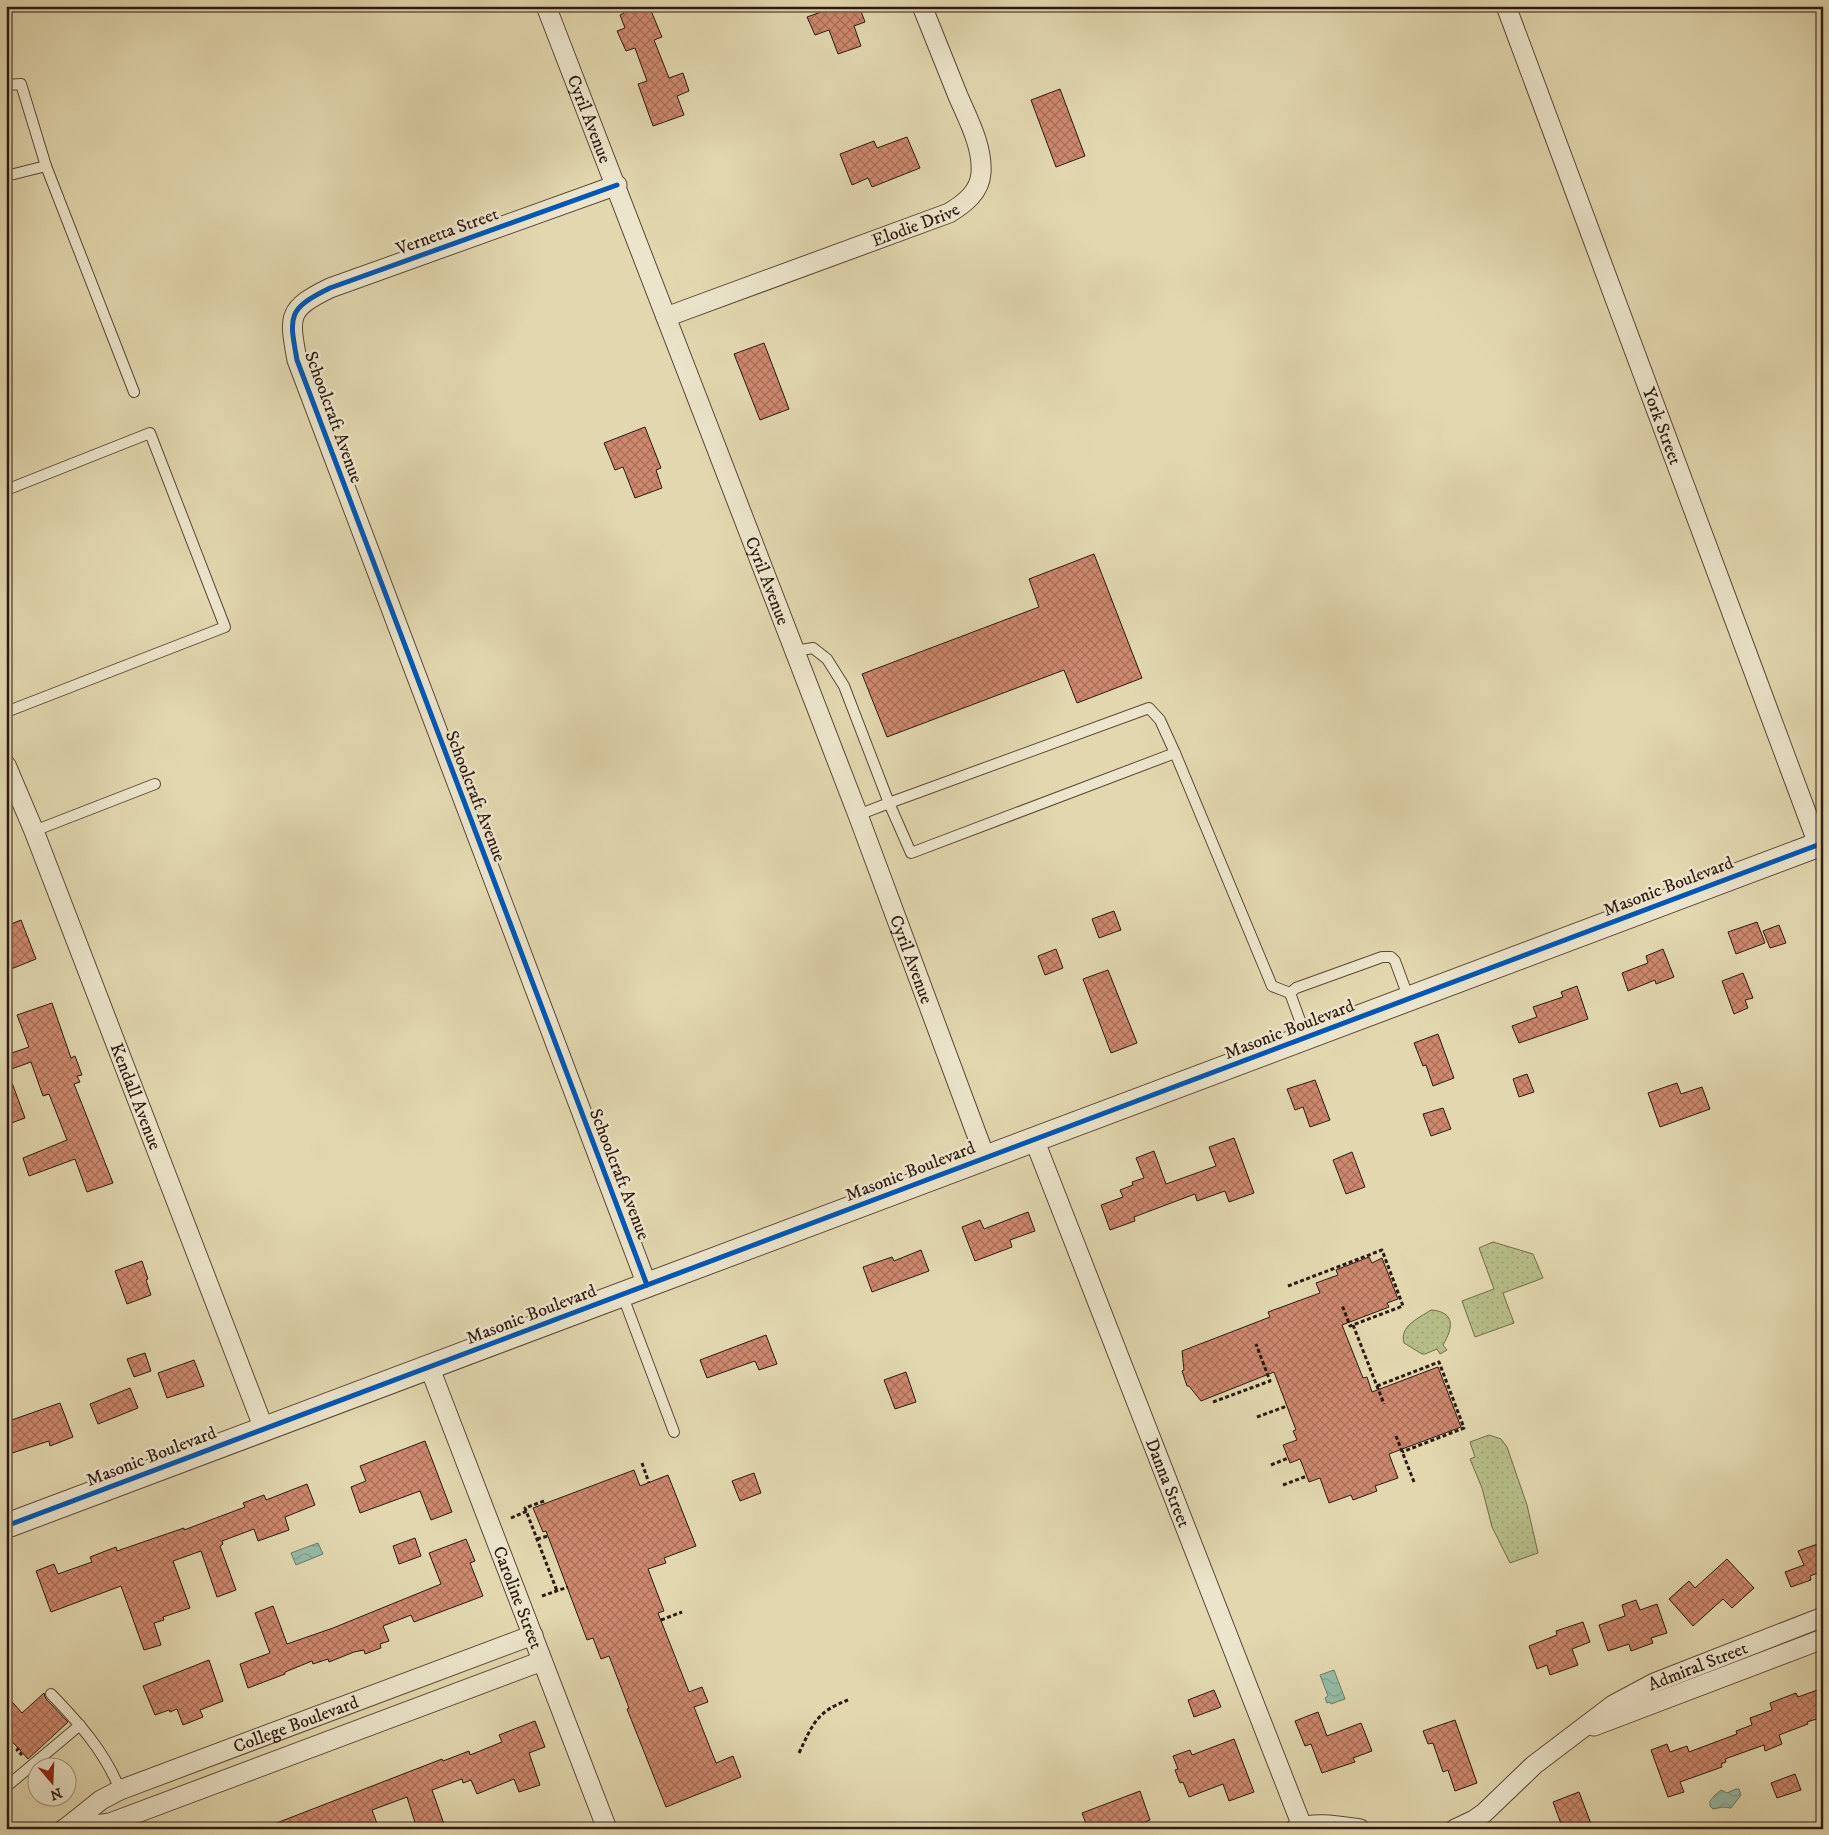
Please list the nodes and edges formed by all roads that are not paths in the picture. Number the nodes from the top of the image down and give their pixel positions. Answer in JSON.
{"nodes":[{"id":1,"x":546,"y":6,"type":"edge"},
{"id":2,"x":922,"y":6,"type":"edge"},
{"id":3,"x":1506,"y":6,"type":"edge"},
{"id":4,"x":6,"y":85,"type":"edge"},
{"id":5,"x":46,"y":166,"type":"junction"},
{"id":6,"x":6,"y":174,"type":"edge"},
{"id":7,"x":617,"y":185,"type":"junction"},
{"id":8,"x":294,"y":314,"type":"joint"},
{"id":9,"x":666,"y":317,"type":"junction"},
{"id":10,"x":134,"y":392,"type":"dead end"},
{"id":11,"x":6,"y":490,"type":"edge"},
{"id":12,"x":795,"y":651,"type":"junction"},
{"id":13,"x":6,"y":712,"type":"edge"},
{"id":14,"x":1176,"y":753,"type":"junction"},
{"id":15,"x":6,"y":764,"type":"edge"},
{"id":16,"x":155,"y":784,"type":"dead end"},
{"id":17,"x":889,"y":803,"type":"junction"},
{"id":18,"x":858,"y":815,"type":"junction"},
{"id":19,"x":34,"y":831,"type":"junction"},
{"id":20,"x":1821,"y":844,"type":"edge"},
{"id":21,"x":1290,"y":994,"type":"junction"},
{"id":22,"x":1409,"y":998,"type":"junction"},
{"id":23,"x":1306,"y":1037,"type":"junction"},
{"id":24,"x":1034,"y":1140,"type":"junction"},
{"id":25,"x":986,"y":1157,"type":"junction"},
{"id":26,"x":647,"y":1285,"type":"junction"},
{"id":27,"x":622,"y":1294,"type":"junction"},
{"id":28,"x":429,"y":1366,"type":"junction"},
{"id":29,"x":264,"y":1429,"type":"junction"},
{"id":30,"x":674,"y":1432,"type":"dead end"},
{"id":31,"x":6,"y":1526,"type":"edge"},
{"id":32,"x":1823,"y":1617,"type":"edge"},
{"id":33,"x":533,"y":1635,"type":"junction"},
{"id":34,"x":1823,"y":1639,"type":"edge"},
{"id":35,"x":542,"y":1661,"type":"junction"},
{"id":36,"x":51,"y":1694,"type":"dead end"},
{"id":37,"x":80,"y":1725,"type":"junction"},
{"id":38,"x":1581,"y":1731,"type":"junction"},
{"id":39,"x":6,"y":1787,"type":"edge"},
{"id":40,"x":120,"y":1790,"type":"junction"},
{"id":41,"x":1299,"y":1827,"type":"edge"},
{"id":42,"x":65,"y":1828,"type":"edge"},
{"id":43,"x":607,"y":1829,"type":"edge"},
{"id":44,"x":1360,"y":1829,"type":"edge"},
{"id":45,"x":1455,"y":1829,"type":"edge"}],
"edges":[{"from":1,"to":7,"type":"street","name":"Cyril Avenue"},
{"from":2,"to":9,"type":"street","name":"Elodie Drive"},
{"from":3,"to":20,"type":"street","name":"York Street"},
{"from":4,"to":5,"type":"lane"},
{"from":5,"to":6,"type":"lane"},
{"from":5,"to":10,"type":"lane"},
{"from":7,"to":8,"type":"street","name":"Vernetta Street"},
{"from":7,"to":9,"type":"street","name":"Cyril Avenue"},
{"from":8,"to":26,"type":"street","name":"Schoolcraft Avenue"},
{"from":9,"to":12,"type":"street","name":"Cyril Avenue"},
{"from":11,"to":13,"type":"lane"},
{"from":12,"to":17,"type":"lane"},
{"from":12,"to":18,"type":"street","name":"Cyril Avenue"},
{"from":14,"to":17,"type":"lane"},
{"from":14,"to":17,"type":"lane"},
{"from":14,"to":21,"type":"lane"},
{"from":15,"to":19,"type":"street","name":"Kendall Avenue"},
{"from":16,"to":19,"type":"lane"},
{"from":17,"to":18,"type":"lane"},
{"from":18,"to":25,"type":"street","name":"Cyril Avenue"},
{"from":19,"to":29,"type":"street","name":"Kendall Avenue"},
{"from":20,"to":22,"type":"street","name":"Masonic Boulevard"},
{"from":21,"to":22,"type":"lane"},
{"from":21,"to":23,"type":"lane"},
{"from":22,"to":23,"type":"street","name":"Masonic Boulevard"},
{"from":23,"to":24,"type":"street","name":"Masonic Boulevard"},
{"from":24,"to":25,"type":"street","name":"Masonic Boulevard"},
{"from":24,"to":41,"type":"street","name":"Danna Street"},
{"from":25,"to":26,"type":"street","name":"Masonic Boulevard"},
{"from":26,"to":27,"type":"street","name":"Masonic Boulevard"},
{"from":27,"to":28,"type":"street","name":"Masonic Boulevard"},
{"from":27,"to":30,"type":"lane"},
{"from":28,"to":29,"type":"street","name":"Masonic Boulevard"},
{"from":28,"to":33,"type":"street","name":"Caroline Street"},
{"from":29,"to":31,"type":"street","name":"Masonic Boulevard"},
{"from":32,"to":38,"type":"street","name":"Admiral Street"},
{"from":33,"to":35,"type":"street","name":"Caroline Street"},
{"from":33,"to":40,"type":"street","name":"College Boulevard"},
{"from":34,"to":38,"type":"street","name":"Admiral Street"},
{"from":35,"to":42,"type":"street","name":"College Boulevard"},
{"from":35,"to":43,"type":"street","name":"Caroline Street"},
{"from":36,"to":37,"type":"lane"},
{"from":37,"to":39,"type":"lane"},
{"from":37,"to":40,"type":"lane"},
{"from":38,"to":45,"type":"street","name":"Admiral Street"},
{"from":40,"to":42,"type":"street","name":"College Boulevard"},
{"from":41,"to":44,"type":"street"}]}
